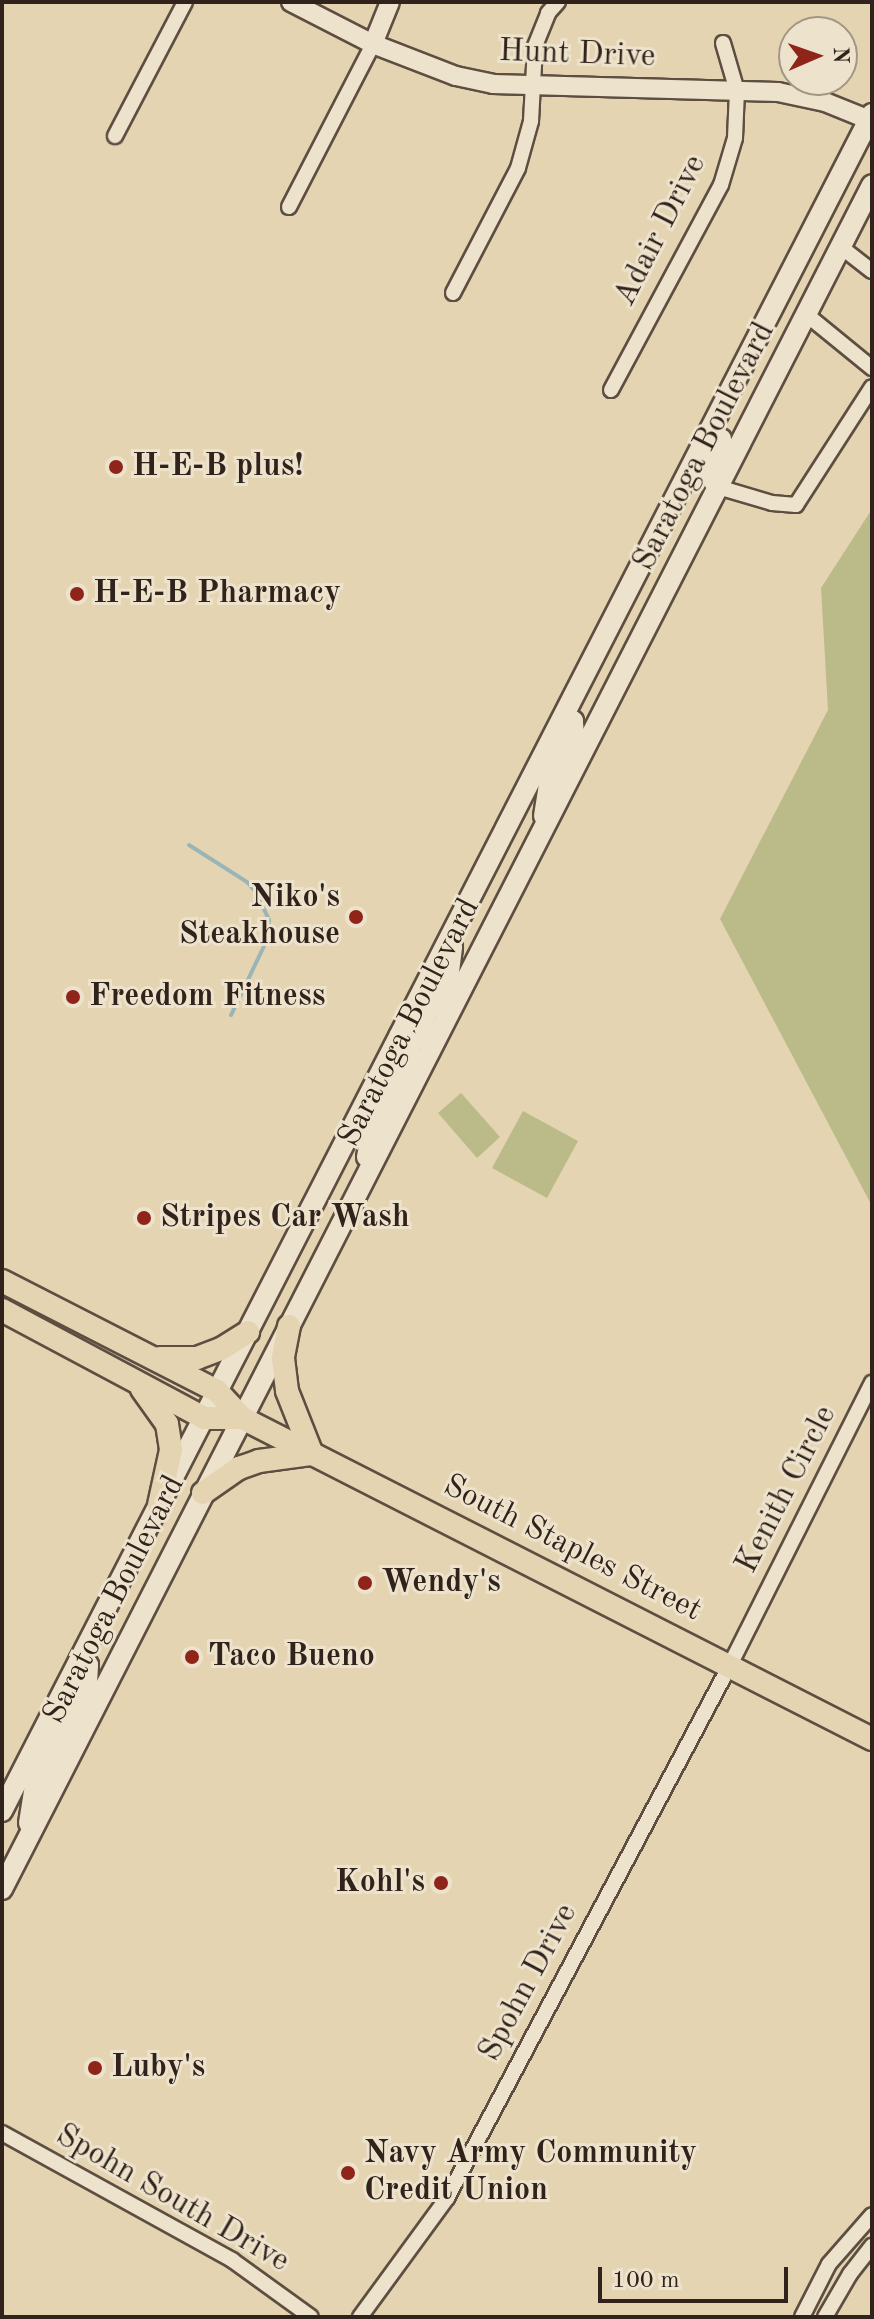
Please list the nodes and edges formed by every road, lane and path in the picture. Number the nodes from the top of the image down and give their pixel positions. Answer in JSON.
{"nodes":[{"id":1,"x":185,"y":2,"type":"edge"},
{"id":2,"x":291,"y":2,"type":"edge"},
{"id":3,"x":390,"y":2,"type":"edge"},
{"id":4,"x":558,"y":2,"type":"edge"},
{"id":5,"x":723,"y":43,"type":"dead end"},
{"id":6,"x":373,"y":44,"type":"junction"},
{"id":7,"x":533,"y":85,"type":"junction"},
{"id":8,"x":737,"y":91,"type":"junction"},
{"id":9,"x":871,"y":118,"type":"edge"},
{"id":10,"x":115,"y":136,"type":"dead end"},
{"id":11,"x":872,"y":185,"type":"edge"},
{"id":12,"x":289,"y":207,"type":"dead end"},
{"id":13,"x":841,"y":247,"type":"junction"},
{"id":14,"x":872,"y":271,"type":"edge"},
{"id":15,"x":453,"y":293,"type":"dead end"},
{"id":16,"x":807,"y":315,"type":"junction"},
{"id":17,"x":748,"y":356,"type":"junction"},
{"id":18,"x":872,"y":368,"type":"edge"},
{"id":19,"x":872,"y":387,"type":"edge"},
{"id":20,"x":611,"y":390,"type":"dead end"},
{"id":21,"x":718,"y":487,"type":"junction"},
{"id":22,"x":625,"y":598,"type":"junction"},
{"id":23,"x":564,"y":716,"type":"junction"},
{"id":24,"x":598,"y":721,"type":"junction"},
{"id":25,"x":542,"y":832,"type":"junction"},
{"id":26,"x":454,"y":930,"type":"junction"},
{"id":27,"x":399,"y":1036,"type":"junction"},
{"id":28,"x":430,"y":1050,"type":"junction"},
{"id":29,"x":363,"y":1181,"type":"junction"},
{"id":30,"x":2,"y":1281,"type":"edge"},
{"id":31,"x":2,"y":1310,"type":"edge"},
{"id":32,"x":289,"y":1326,"type":"junction"},
{"id":33,"x":248,"y":1332,"type":"junction"},
{"id":34,"x":151,"y":1357,"type":"junction"},
{"id":35,"x":872,"y":1383,"type":"edge"},
{"id":36,"x":139,"y":1385,"type":"junction"},
{"id":37,"x":217,"y":1391,"type":"junction"},
{"id":38,"x":204,"y":1418,"type":"junction"},
{"id":39,"x":242,"y":1418,"type":"junction"},
{"id":40,"x":312,"y":1454,"type":"junction"},
{"id":41,"x":203,"y":1493,"type":"junction"},
{"id":42,"x":159,"y":1505,"type":"junction"},
{"id":43,"x":79,"y":1660,"type":"junction"},
{"id":44,"x":730,"y":1665,"type":"junction"},
{"id":45,"x":872,"y":1739,"type":"edge"},
{"id":46,"x":2,"y":1811,"type":"edge"},
{"id":47,"x":26,"y":1842,"type":"junction"},
{"id":48,"x":2,"y":1889,"type":"edge"},
{"id":49,"x":2,"y":2133,"type":"edge"},
{"id":50,"x":872,"y":2215,"type":"edge"},
{"id":51,"x":872,"y":2246,"type":"edge"},
{"id":52,"x":813,"y":2315,"type":"edge"},
{"id":53,"x":311,"y":2317,"type":"edge"},
{"id":54,"x":360,"y":2317,"type":"edge"}],
"edges":[{"from":1,"to":10,"type":"street"},
{"from":2,"to":6,"type":"street","name":"Hunt Drive"},
{"from":3,"to":6,"type":"street"},
{"from":4,"to":7,"type":"street"},
{"from":5,"to":8,"type":"street","name":"Adair Drive"},
{"from":6,"to":7,"type":"street","name":"Hunt Drive"},
{"from":6,"to":12,"type":"street"},
{"from":7,"to":8,"type":"street","name":"Hunt Drive"},
{"from":7,"to":15,"type":"street"},
{"from":8,"to":9,"type":"street","name":"Hunt Drive"},
{"from":8,"to":20,"type":"street","name":"Adair Drive"},
{"from":9,"to":17,"type":"main road","name":"Saratoga Boulevard"},
{"from":11,"to":13,"type":"main road","name":"Saratoga Boulevard"},
{"from":13,"to":14,"type":"street"},
{"from":13,"to":16,"type":"main road","name":"Saratoga Boulevard"},
{"from":16,"to":18,"type":"street"},
{"from":16,"to":21,"type":"main road","name":"Saratoga Boulevard"},
{"from":17,"to":21,"type":"main road"},
{"from":17,"to":22,"type":"main road","name":"Saratoga Boulevard"},
{"from":19,"to":21,"type":"street"},
{"from":21,"to":24,"type":"main road","name":"Saratoga Boulevard"},
{"from":22,"to":23,"type":"main road","name":"Saratoga Boulevard"},
{"from":22,"to":24,"type":"main road"},
{"from":23,"to":25,"type":"main road"},
{"from":23,"to":26,"type":"main road","name":"Saratoga Boulevard"},
{"from":24,"to":25,"type":"main road","name":"Saratoga Boulevard"},
{"from":25,"to":28,"type":"main road","name":"Saratoga Boulevard"},
{"from":26,"to":27,"type":"main road","name":"Saratoga Boulevard"},
{"from":26,"to":28,"type":"main road"},
{"from":27,"to":29,"type":"main road"},
{"from":27,"to":33,"type":"main road","name":"Saratoga Boulevard"},
{"from":28,"to":29,"type":"main road","name":"Saratoga Boulevard"},
{"from":29,"to":32,"type":"main road","name":"Saratoga Boulevard"},
{"from":30,"to":34,"type":"main road","name":"South Staples Street"},
{"from":31,"to":36,"type":"main road","name":"South Staples Street"},
{"from":32,"to":39,"type":"main road","name":"Saratoga Boulevard"},
{"from":32,"to":40,"type":"main road"},
{"from":33,"to":34,"type":"main road"},
{"from":33,"to":37,"type":"main road","name":"Saratoga Boulevard"},
{"from":34,"to":37,"type":"main road","name":"South Staples Street"},
{"from":35,"to":44,"type":"street","name":"Kenith Circle"},
{"from":36,"to":38,"type":"main road","name":"South Staples Street"},
{"from":36,"to":42,"type":"main road"},
{"from":37,"to":38,"type":"main road","name":"Saratoga Boulevard"},
{"from":37,"to":39,"type":"main road","name":"South Staples Street"},
{"from":38,"to":39,"type":"main road","name":"South Staples Street"},
{"from":38,"to":42,"type":"main road","name":"Saratoga Boulevard"},
{"from":39,"to":40,"type":"main road","name":"South Staples Street"},
{"from":39,"to":41,"type":"main road","name":"Saratoga Boulevard"},
{"from":40,"to":41,"type":"main road"},
{"from":40,"to":44,"type":"main road","name":"South Staples Street"},
{"from":41,"to":47,"type":"main road","name":"Saratoga Boulevard"},
{"from":42,"to":43,"type":"main road","name":"Saratoga Boulevard"},
{"from":43,"to":46,"type":"main road","name":"Saratoga Boulevard"},
{"from":43,"to":47,"type":"main road"},
{"from":44,"to":45,"type":"main road","name":"South Staples Street"},
{"from":44,"to":54,"type":"street","name":"Spohn Drive"},
{"from":47,"to":48,"type":"main road","name":"Saratoga Boulevard"},
{"from":49,"to":53,"type":"street","name":"Spohn South Drive"},
{"from":50,"to":52,"type":"street"},
{"from":51,"to":52,"type":"street"}]}
